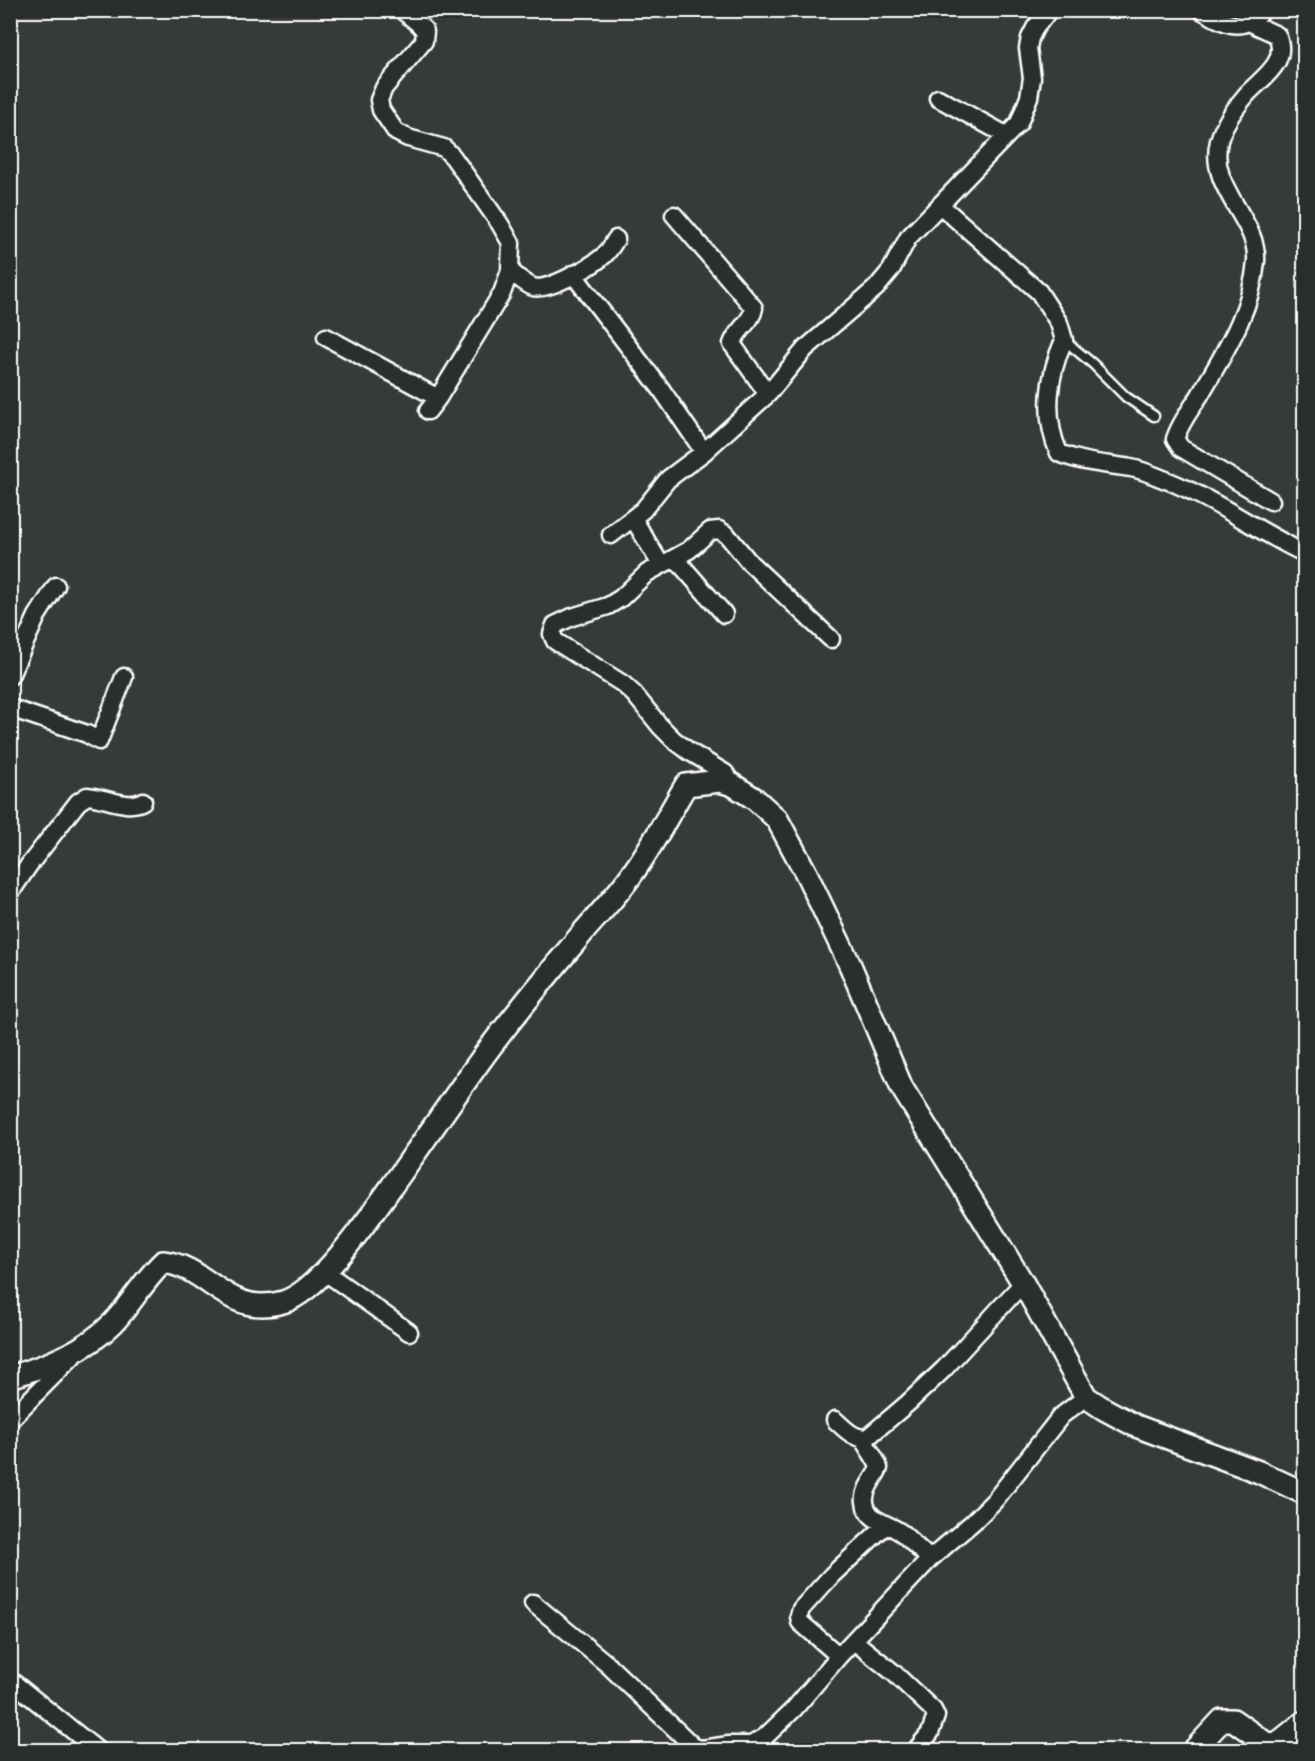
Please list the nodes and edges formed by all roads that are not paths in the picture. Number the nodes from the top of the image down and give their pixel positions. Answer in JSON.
{"nodes":[{"id":1,"x":402,"y":10,"type":"edge"},
{"id":2,"x":1049,"y":10,"type":"edge"},
{"id":3,"x":1202,"y":10,"type":"edge"},
{"id":4,"x":1257,"y":16,"type":"edge"},
{"id":5,"x":938,"y":98,"type":"dead end"},
{"id":6,"x":1006,"y":135,"type":"junction"},
{"id":7,"x":940,"y":205,"type":"junction"},
{"id":8,"x":674,"y":215,"type":"dead end"},
{"id":9,"x":616,"y":239,"type":"dead end"},
{"id":10,"x":510,"y":271,"type":"junction"},
{"id":11,"x":573,"y":274,"type":"junction"},
{"id":12,"x":326,"y":337,"type":"dead end"},
{"id":13,"x":1064,"y":340,"type":"junction"},
{"id":14,"x":768,"y":394,"type":"junction"},
{"id":15,"x":1154,"y":416,"type":"dead end"},
{"id":16,"x":704,"y":452,"type":"junction"},
{"id":17,"x":1271,"y":501,"type":"dead end"},
{"id":18,"x":634,"y":519,"type":"junction"},
{"id":19,"x":611,"y":535,"type":"dead end"},
{"id":20,"x":1305,"y":553,"type":"edge"},
{"id":21,"x":664,"y":559,"type":"junction"},
{"id":22,"x":56,"y":586,"type":"dead end"},
{"id":23,"x":724,"y":614,"type":"dead end"},
{"id":24,"x":831,"y":639,"type":"dead end"},
{"id":25,"x":10,"y":676,"type":"edge"},
{"id":26,"x":124,"y":677,"type":"dead end"},
{"id":27,"x":10,"y":708,"type":"edge"},
{"id":28,"x":690,"y":752,"type":"junction"},
{"id":29,"x":686,"y":785,"type":"junction"},
{"id":30,"x":733,"y":785,"type":"junction"},
{"id":31,"x":142,"y":801,"type":"dead end"},
{"id":32,"x":10,"y":893,"type":"edge"},
{"id":33,"x":325,"y":1272,"type":"junction"},
{"id":34,"x":1023,"y":1283,"type":"junction"},
{"id":35,"x":409,"y":1332,"type":"dead end"},
{"id":36,"x":80,"y":1349,"type":"junction"},
{"id":37,"x":10,"y":1377,"type":"edge"},
{"id":38,"x":1086,"y":1397,"type":"junction"},
{"id":39,"x":10,"y":1420,"type":"edge"},
{"id":40,"x":835,"y":1420,"type":"dead end"},
{"id":41,"x":862,"y":1438,"type":"junction"},
{"id":42,"x":1305,"y":1493,"type":"edge"},
{"id":43,"x":886,"y":1526,"type":"junction"},
{"id":44,"x":930,"y":1560,"type":"junction"},
{"id":45,"x":533,"y":1603,"type":"dead end"},
{"id":46,"x":854,"y":1641,"type":"junction"},
{"id":47,"x":839,"y":1656,"type":"junction"},
{"id":48,"x":10,"y":1680,"type":"edge"},
{"id":49,"x":1305,"y":1722,"type":"edge"},
{"id":50,"x":762,"y":1744,"type":"edge"},
{"id":51,"x":97,"y":1750,"type":"edge"},
{"id":52,"x":916,"y":1750,"type":"edge"},
{"id":53,"x":1194,"y":1750,"type":"edge"}],
"edges":[{"from":1,"to":10,"type":"street"},
{"from":2,"to":6,"type":"street"},
{"from":3,"to":4,"type":"street"},
{"from":4,"to":17,"type":"street"},
{"from":5,"to":6,"type":"street"},
{"from":6,"to":7,"type":"street"},
{"from":7,"to":13,"type":"street"},
{"from":7,"to":14,"type":"street"},
{"from":8,"to":14,"type":"street"},
{"from":9,"to":11,"type":"street"},
{"from":10,"to":11,"type":"street"},
{"from":10,"to":12,"type":"street"},
{"from":11,"to":16,"type":"street"},
{"from":13,"to":15,"type":"lane"},
{"from":13,"to":20,"type":"street"},
{"from":14,"to":16,"type":"street"},
{"from":16,"to":18,"type":"street"},
{"from":18,"to":19,"type":"street"},
{"from":18,"to":21,"type":"street"},
{"from":21,"to":23,"type":"street"},
{"from":21,"to":24,"type":"street"},
{"from":21,"to":28,"type":"street"},
{"from":22,"to":25,"type":"street"},
{"from":26,"to":27,"type":"street"},
{"from":28,"to":29,"type":"street"},
{"from":28,"to":30,"type":"street"},
{"from":29,"to":30,"type":"street"},
{"from":29,"to":33,"type":"street"},
{"from":30,"to":34,"type":"street"},
{"from":31,"to":32,"type":"street"},
{"from":33,"to":35,"type":"street"},
{"from":33,"to":36,"type":"street"},
{"from":34,"to":38,"type":"street"},
{"from":34,"to":41,"type":"street"},
{"from":36,"to":37,"type":"street"},
{"from":36,"to":39,"type":"street"},
{"from":38,"to":42,"type":"street"},
{"from":38,"to":44,"type":"street"},
{"from":40,"to":41,"type":"street"},
{"from":41,"to":43,"type":"street"},
{"from":43,"to":44,"type":"street"},
{"from":43,"to":47,"type":"street"},
{"from":44,"to":46,"type":"street"},
{"from":45,"to":50,"type":"street"},
{"from":46,"to":47,"type":"street"},
{"from":46,"to":52,"type":"street"},
{"from":47,"to":50,"type":"street"},
{"from":48,"to":51,"type":"street"},
{"from":49,"to":53,"type":"street"}]}
